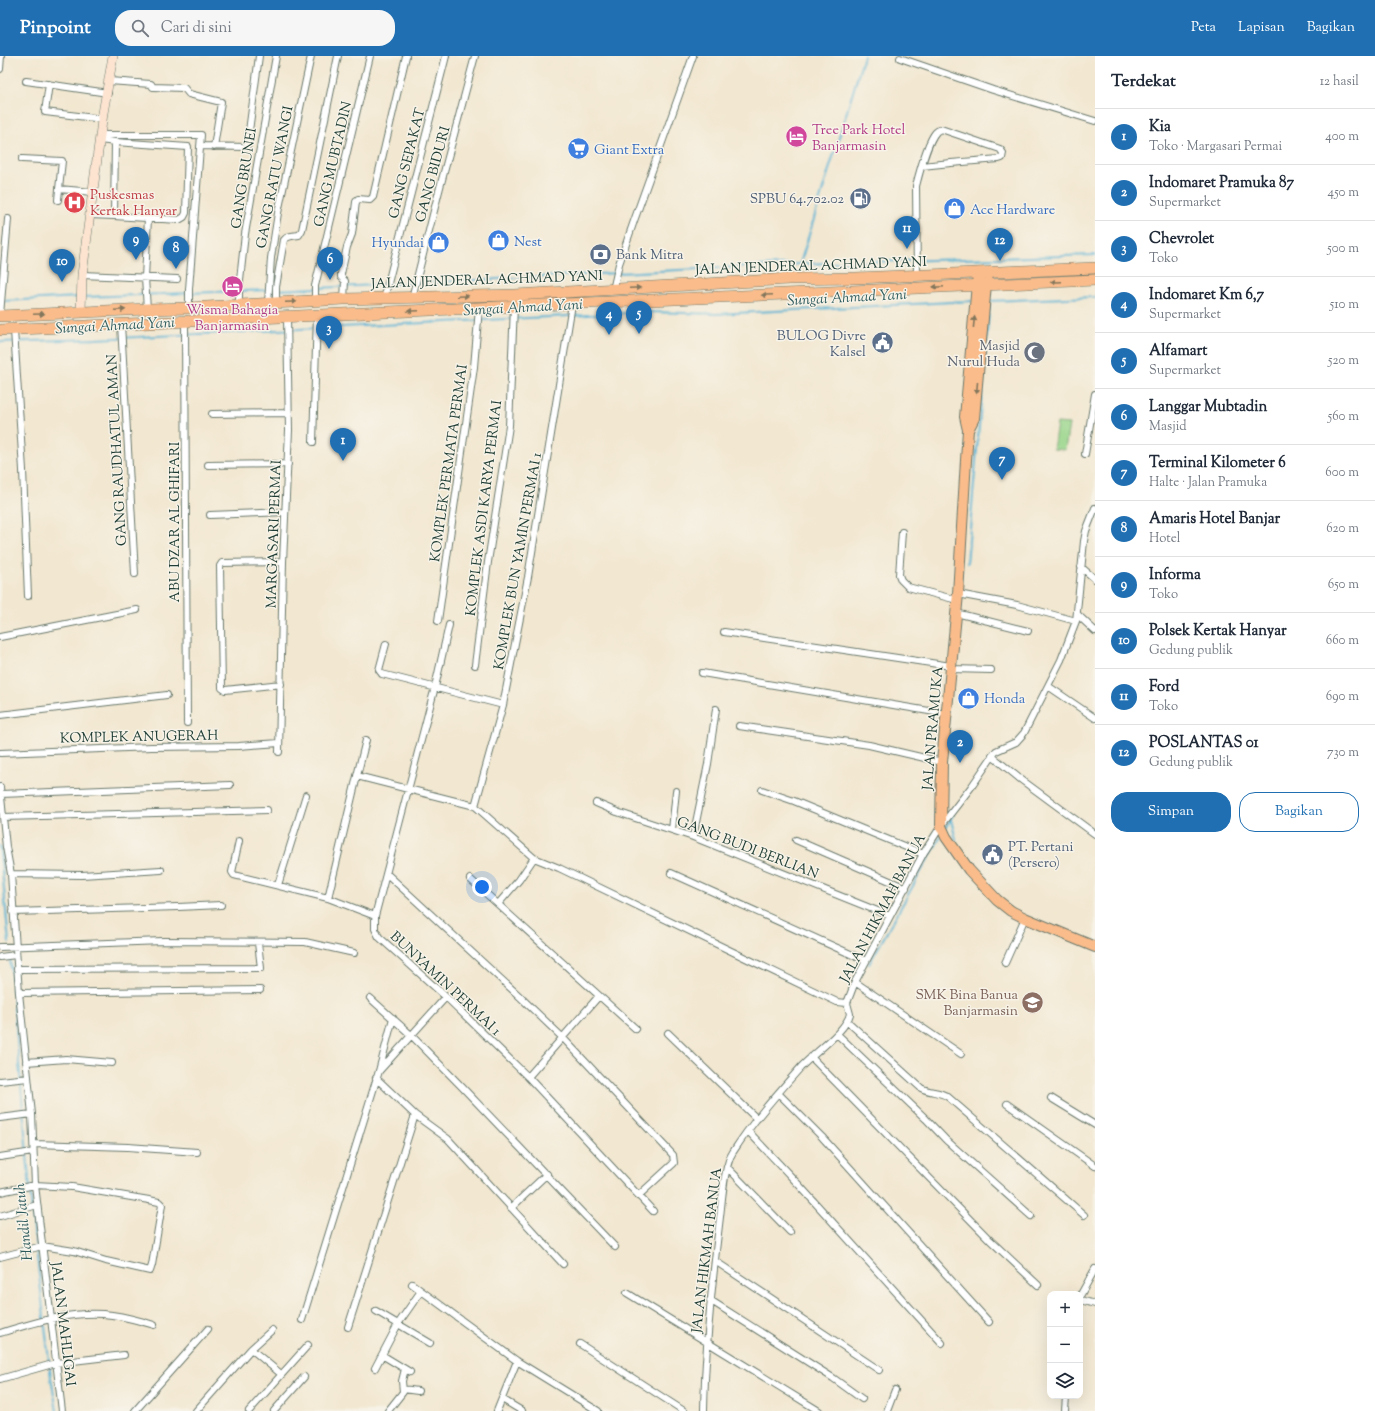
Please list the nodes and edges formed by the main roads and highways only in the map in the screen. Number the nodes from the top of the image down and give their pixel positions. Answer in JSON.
{"nodes":[{"id":1,"x":1095,"y":268,"type":"edge"},
{"id":2,"x":983,"y":273,"type":"junction"},
{"id":3,"x":1095,"y":280,"type":"edge"},
{"id":4,"x":981,"y":290,"type":"junction"},
{"id":5,"x":437,"y":297,"type":"junction"},
{"id":6,"x":1,"y":308,"type":"edge"},
{"id":7,"x":438,"y":310,"type":"junction"},
{"id":8,"x":0,"y":330,"type":"edge"},
{"id":9,"x":1095,"y":947,"type":"edge"}],
"edges":[{"from":1,"to":2,"type":"highway","name":"JALAN JENDERAL ACHMAD YANI"},
{"from":2,"to":4,"type":"main road","name":"JALAN PRAMUKA"},
{"from":5,"to":2,"type":"highway","name":"JALAN JENDERAL ACHMAD YANI","one_way":true},
{"from":3,"to":4,"type":"highway","name":"JALAN JENDERAL ACHMAD YANI","one_way":true},
{"from":4,"to":7,"type":"highway","name":"JALAN JENDERAL ACHMAD YANI","one_way":true},
{"from":4,"to":9,"type":"main road","name":"JALAN PRAMUKA"},
{"from":6,"to":5,"type":"highway","name":"JALAN JENDERAL ACHMAD YANI","one_way":true},
{"from":5,"to":7,"type":"highway"},
{"from":7,"to":8,"type":"highway","name":"JALAN JENDERAL ACHMAD YANI","one_way":true}]}
